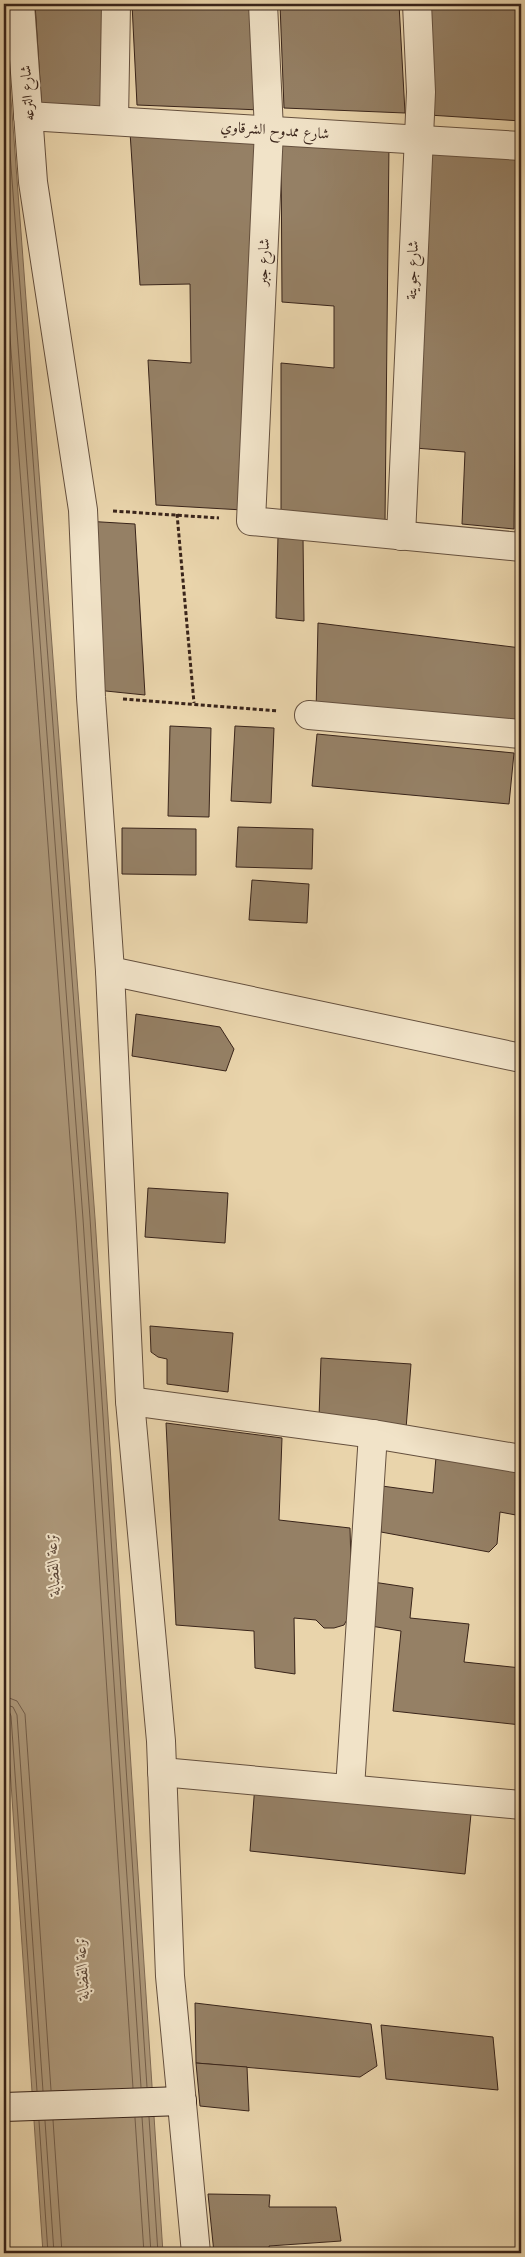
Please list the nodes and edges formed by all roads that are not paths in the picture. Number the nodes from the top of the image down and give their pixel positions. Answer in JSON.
{"nodes":[{"id":1,"x":20,"y":4,"type":"edge"},
{"id":2,"x":116,"y":4,"type":"edge"},
{"id":3,"x":263,"y":4,"type":"edge"},
{"id":4,"x":417,"y":4,"type":"edge"},
{"id":5,"x":28,"y":116,"type":"junction"},
{"id":6,"x":114,"y":120,"type":"junction"},
{"id":7,"x":269,"y":130,"type":"junction"},
{"id":8,"x":418,"y":139,"type":"junction"},
{"id":9,"x":521,"y":146,"type":"edge"},
{"id":10,"x":401,"y":536,"type":"junction"},
{"id":11,"x":521,"y":547,"type":"edge"},
{"id":12,"x":309,"y":715,"type":"road end"},
{"id":13,"x":521,"y":734,"type":"edge"},
{"id":14,"x":110,"y":971,"type":"junction"},
{"id":15,"x":521,"y":1058,"type":"edge"},
{"id":16,"x":130,"y":1401,"type":"junction"},
{"id":17,"x":373,"y":1434,"type":"junction"},
{"id":18,"x":521,"y":1459,"type":"edge"},
{"id":19,"x":162,"y":1772,"type":"junction"},
{"id":20,"x":350,"y":1788,"type":"junction"},
{"id":21,"x":521,"y":1805,"type":"edge"},
{"id":22,"x":172,"y":2101,"type":"junction"},
{"id":23,"x":6,"y":2107,"type":"edge"},
{"id":24,"x":196,"y":2253,"type":"edge"}],
"edges":[{"from":1,"to":5,"type":"street","name":"شارع الترعه"},
{"from":2,"to":6,"type":"street"},
{"from":3,"to":7,"type":"street","name":"شارع جبر"},
{"from":4,"to":8,"type":"street","name":"شارع جويتة"},
{"from":5,"to":6,"type":"street","name":"شارع ممدوح الشرقاوي"},
{"from":5,"to":14,"type":"street","name":"شارع الترعه"},
{"from":6,"to":7,"type":"street","name":"شارع ممدوح الشرقاوي"},
{"from":7,"to":8,"type":"street","name":"شارع ممدوح الشرقاوي"},
{"from":7,"to":10,"type":"street","name":"شارع جبر"},
{"from":8,"to":9,"type":"street","name":"شارع ممدوح الشرقاوي"},
{"from":8,"to":10,"type":"street","name":"شارع جويتة"},
{"from":10,"to":11,"type":"street"},
{"from":12,"to":13,"type":"street"},
{"from":14,"to":15,"type":"street"},
{"from":14,"to":16,"type":"street","name":"شارع الترعه"},
{"from":16,"to":17,"type":"street"},
{"from":16,"to":19,"type":"street","name":"شارع الترعه"},
{"from":17,"to":18,"type":"street"},
{"from":17,"to":20,"type":"street"},
{"from":19,"to":20,"type":"street"},
{"from":19,"to":22,"type":"street","name":"شارع الترعه"},
{"from":20,"to":21,"type":"street"},
{"from":22,"to":23,"type":"street"},
{"from":22,"to":24,"type":"street","name":"شارع الترعه"}]}
